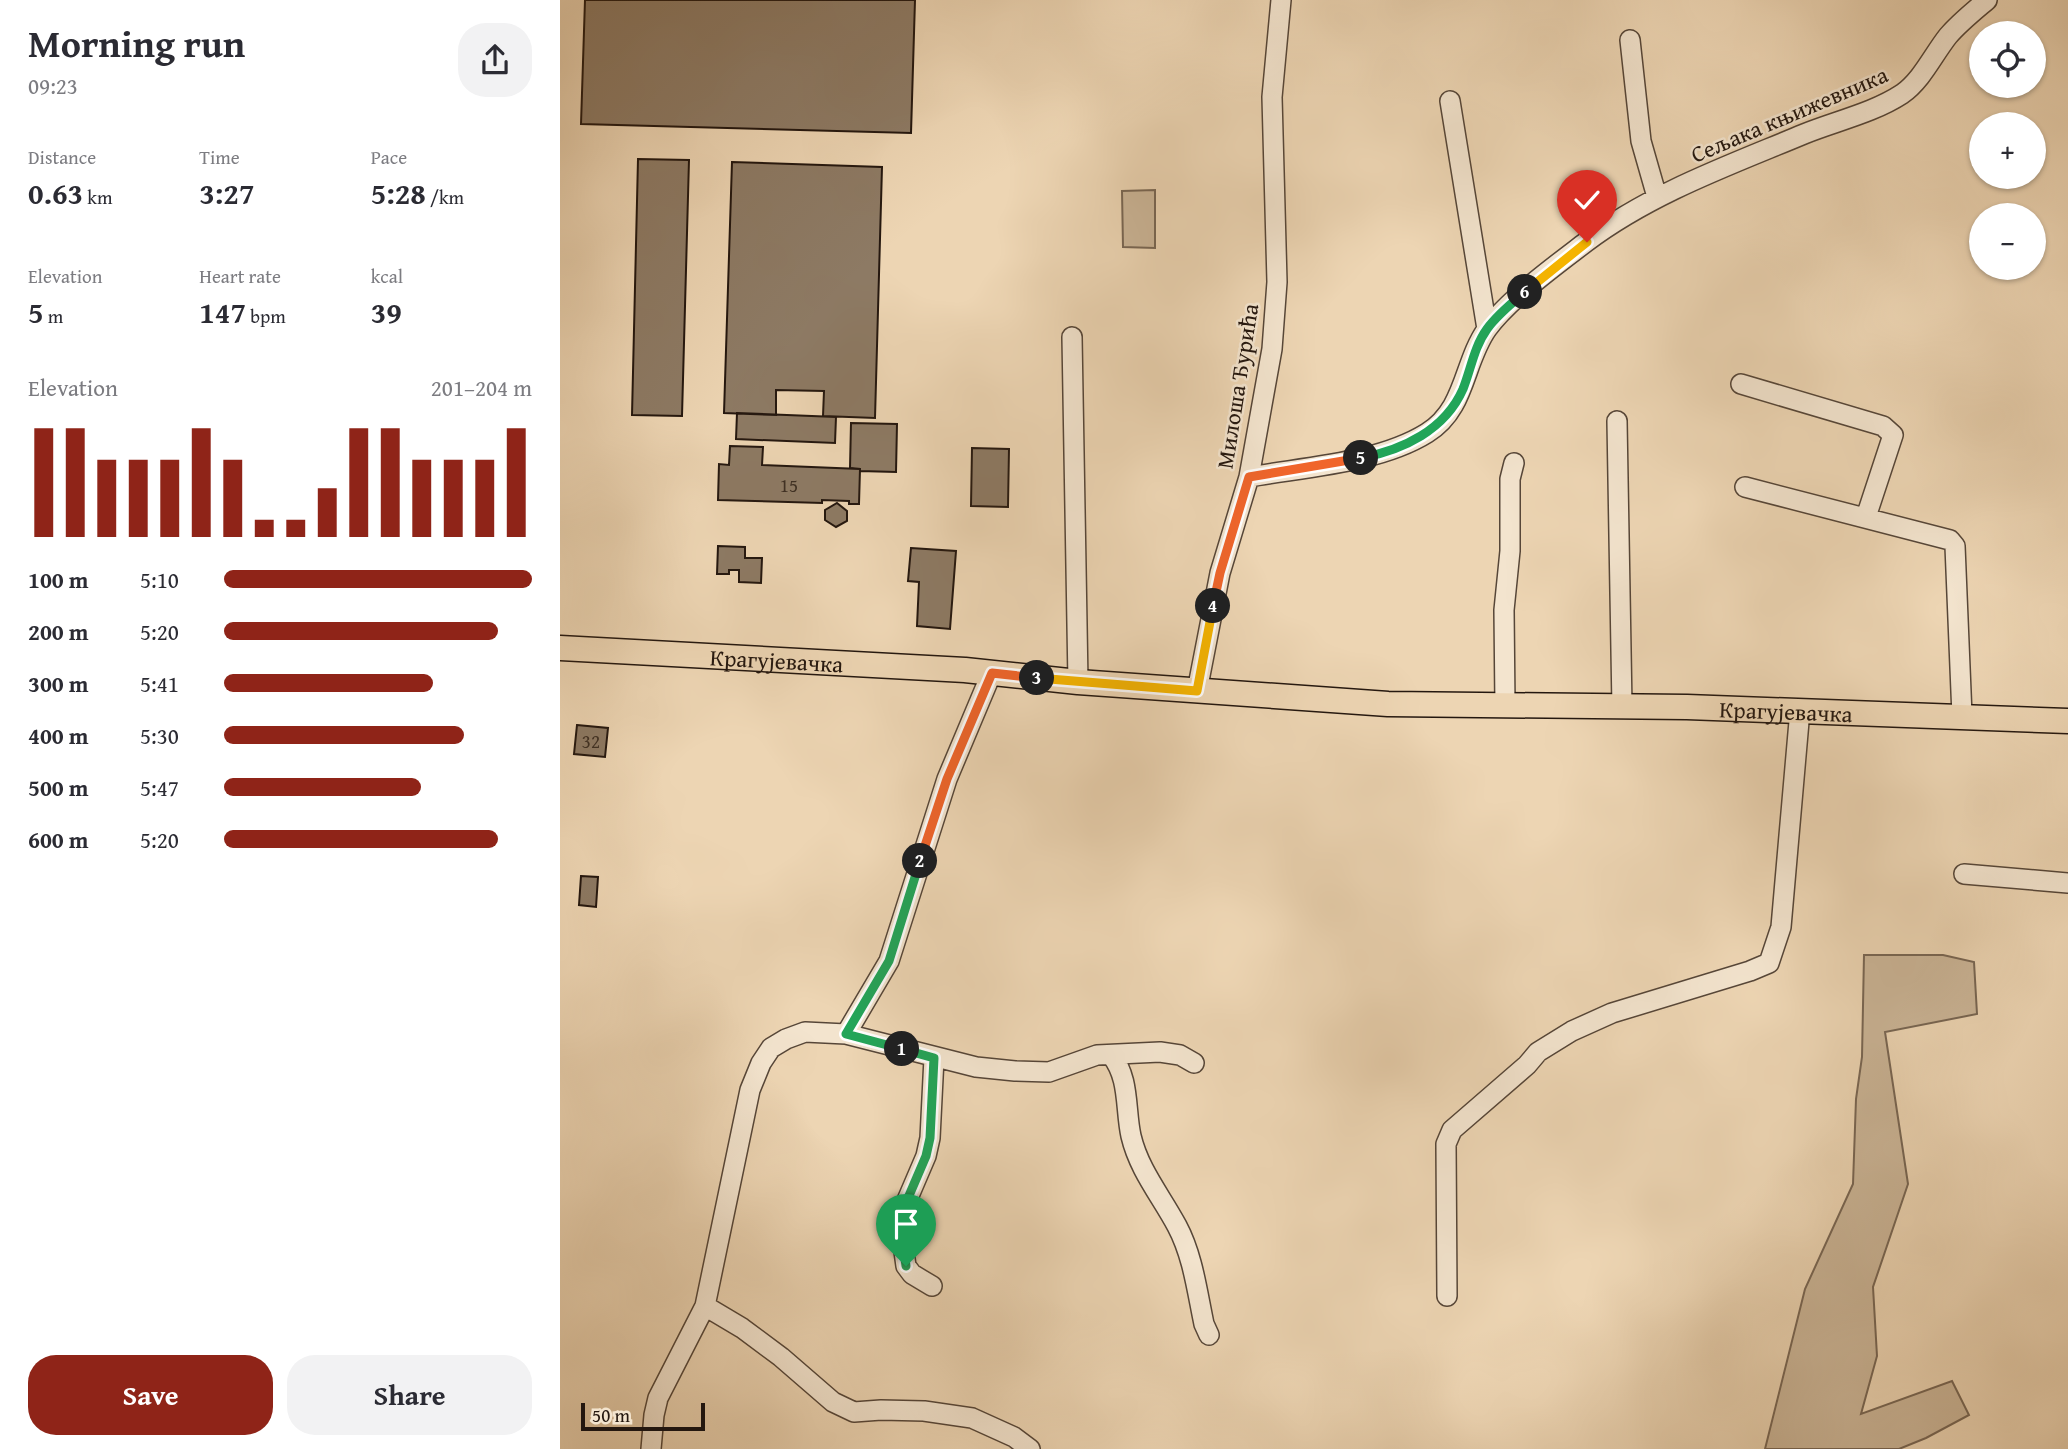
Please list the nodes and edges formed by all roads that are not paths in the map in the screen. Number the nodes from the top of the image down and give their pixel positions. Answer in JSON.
{"nodes":[{"id":1,"x":1281,"y":0,"type":"edge"},
{"id":2,"x":1987,"y":0,"type":"edge"},
{"id":3,"x":1630,"y":40,"type":"dead end"},
{"id":4,"x":1450,"y":101,"type":"dead end"},
{"id":5,"x":1657,"y":197,"type":"junction"},
{"id":6,"x":1487,"y":328,"type":"junction"},
{"id":7,"x":1072,"y":337,"type":"dead end"},
{"id":8,"x":1741,"y":384,"type":"dead end"},
{"id":9,"x":1617,"y":421,"type":"dead end"},
{"id":10,"x":1514,"y":463,"type":"dead end"},
{"id":11,"x":1249,"y":477,"type":"junction"},
{"id":12,"x":1745,"y":487,"type":"dead end"},
{"id":13,"x":1866,"y":517,"type":"junction"},
{"id":14,"x":560,"y":648,"type":"edge"},
{"id":15,"x":992,"y":673,"type":"junction"},
{"id":16,"x":1079,"y":682,"type":"junction"},
{"id":17,"x":1197,"y":691,"type":"junction"},
{"id":18,"x":1506,"y":706,"type":"junction"},
{"id":19,"x":1622,"y":707,"type":"junction"},
{"id":20,"x":1800,"y":710,"type":"junction"},
{"id":21,"x":1962,"y":716,"type":"junction"},
{"id":22,"x":2068,"y":721,"type":"edge"},
{"id":23,"x":1964,"y":874,"type":"dead end"},
{"id":24,"x":2068,"y":883,"type":"edge"},
{"id":25,"x":846,"y":1034,"type":"junction"},
{"id":26,"x":1111,"y":1055,"type":"junction"},
{"id":27,"x":934,"y":1058,"type":"junction"},
{"id":28,"x":1194,"y":1063,"type":"dead end"},
{"id":29,"x":932,"y":1286,"type":"dead end"},
{"id":30,"x":1447,"y":1296,"type":"dead end"},
{"id":31,"x":705,"y":1307,"type":"junction"},
{"id":32,"x":1209,"y":1335,"type":"dead end"},
{"id":33,"x":651,"y":1449,"type":"edge"},
{"id":34,"x":1030,"y":1449,"type":"edge"}],
"edges":[{"from":1,"to":11,"type":"street","name":"Милоша Ђурића"},
{"from":2,"to":5,"type":"street","name":"Сељака књижевника"},
{"from":3,"to":5,"type":"street"},
{"from":4,"to":6,"type":"street"},
{"from":5,"to":6,"type":"street","name":"Сељака књижевника"},
{"from":6,"to":11,"type":"street","name":"Сељака књижевника"},
{"from":7,"to":16,"type":"street"},
{"from":8,"to":13,"type":"street"},
{"from":9,"to":19,"type":"street"},
{"from":10,"to":18,"type":"street"},
{"from":11,"to":17,"type":"street","name":"Милоша Ђурића"},
{"from":12,"to":13,"type":"street"},
{"from":13,"to":21,"type":"street"},
{"from":14,"to":15,"type":"main road","name":"Крагујевачка"},
{"from":15,"to":16,"type":"main road","name":"Крагујевачка"},
{"from":15,"to":25,"type":"street"},
{"from":16,"to":17,"type":"main road","name":"Крагујевачка"},
{"from":17,"to":18,"type":"main road","name":"Крагујевачка"},
{"from":18,"to":19,"type":"main road","name":"Крагујевачка"},
{"from":19,"to":20,"type":"main road","name":"Крагујевачка"},
{"from":20,"to":21,"type":"main road","name":"Крагујевачка"},
{"from":20,"to":30,"type":"street"},
{"from":21,"to":22,"type":"main road","name":"Крагујевачка"},
{"from":23,"to":24,"type":"street"},
{"from":25,"to":27,"type":"street"},
{"from":25,"to":31,"type":"street"},
{"from":26,"to":27,"type":"street"},
{"from":26,"to":28,"type":"street"},
{"from":26,"to":32,"type":"street"},
{"from":27,"to":29,"type":"street"},
{"from":31,"to":33,"type":"street"},
{"from":31,"to":34,"type":"street"}]}
